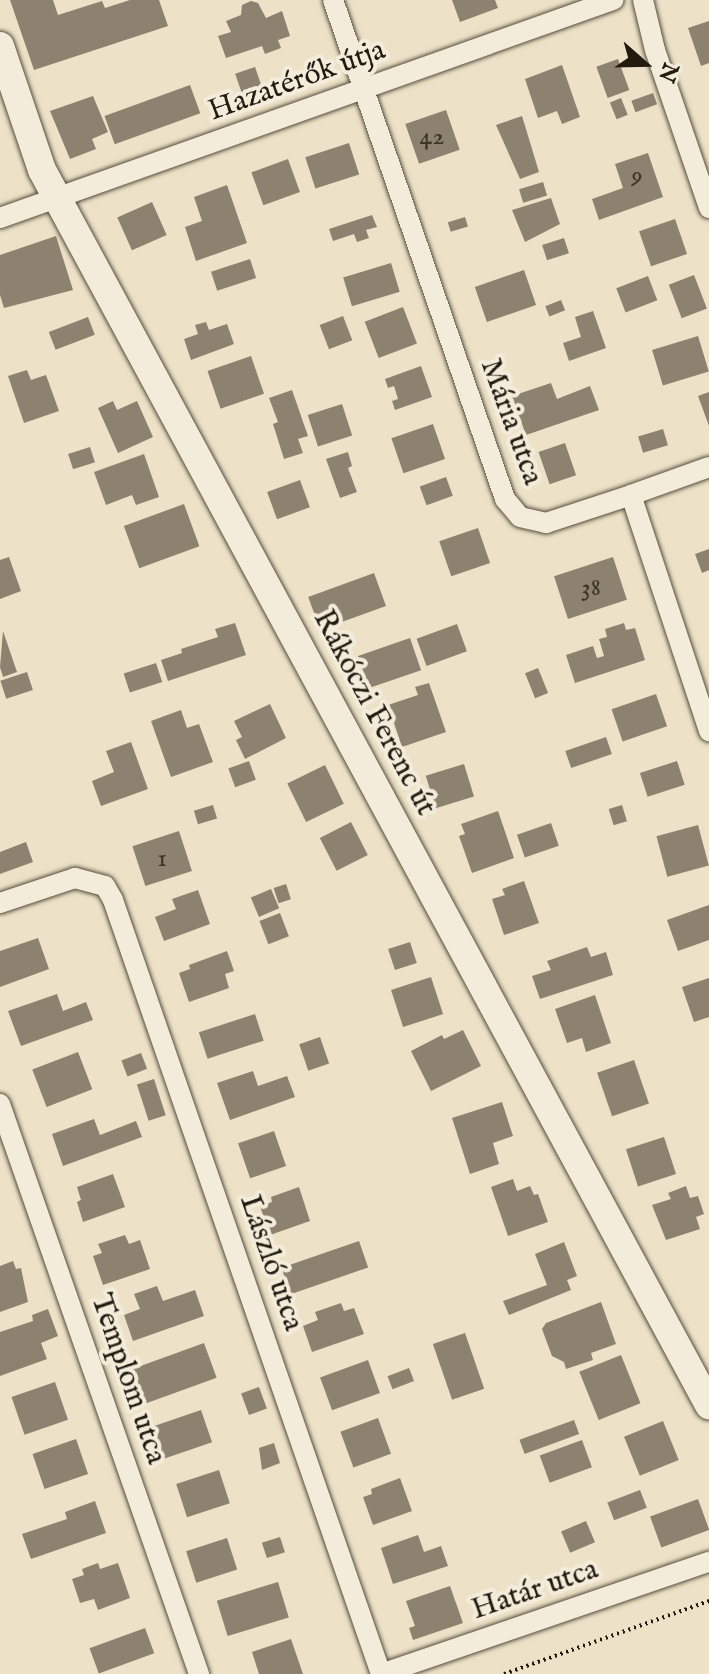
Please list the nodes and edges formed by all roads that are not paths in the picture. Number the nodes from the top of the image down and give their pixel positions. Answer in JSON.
{"nodes":[{"id":1,"x":333,"y":0,"type":"edge"},
{"id":2,"x":613,"y":0,"type":"edge"},
{"id":3,"x":643,"y":0,"type":"edge"},
{"id":4,"x":0,"y":46,"type":"edge"},
{"id":5,"x":364,"y":89,"type":"junction"},
{"id":6,"x":58,"y":198,"type":"junction"},
{"id":7,"x":709,"y":208,"type":"edge"},
{"id":8,"x":0,"y":218,"type":"edge"},
{"id":9,"x":709,"y":467,"type":"edge"},
{"id":10,"x":631,"y":495,"type":"junction"},
{"id":11,"x":709,"y":731,"type":"edge"},
{"id":12,"x":0,"y":903,"type":"edge"},
{"id":13,"x":0,"y":1104,"type":"edge"},
{"id":14,"x":709,"y":1405,"type":"edge"},
{"id":15,"x":709,"y":1562,"type":"edge"},
{"id":16,"x":199,"y":1674,"type":"edge"},
{"id":17,"x":381,"y":1674,"type":"edge"}],
"edges":[{"from":1,"to":5,"type":"street","name":"Mária utca"},
{"from":2,"to":5,"type":"street","name":"Hazatérők útja"},
{"from":3,"to":7,"type":"street"},
{"from":4,"to":6,"type":"street","name":"Rákóczi Ferenc út"},
{"from":5,"to":6,"type":"street","name":"Hazatérők útja"},
{"from":5,"to":10,"type":"street","name":"Mária utca"},
{"from":6,"to":8,"type":"street","name":"Hazatérők útja"},
{"from":6,"to":14,"type":"street","name":"Rákóczi Ferenc út"},
{"from":9,"to":10,"type":"street","name":"Mária utca"},
{"from":10,"to":11,"type":"street"},
{"from":12,"to":17,"type":"street","name":"László utca"},
{"from":13,"to":16,"type":"street","name":"Templom utca"},
{"from":15,"to":17,"type":"street","name":"Határ utca"}]}
